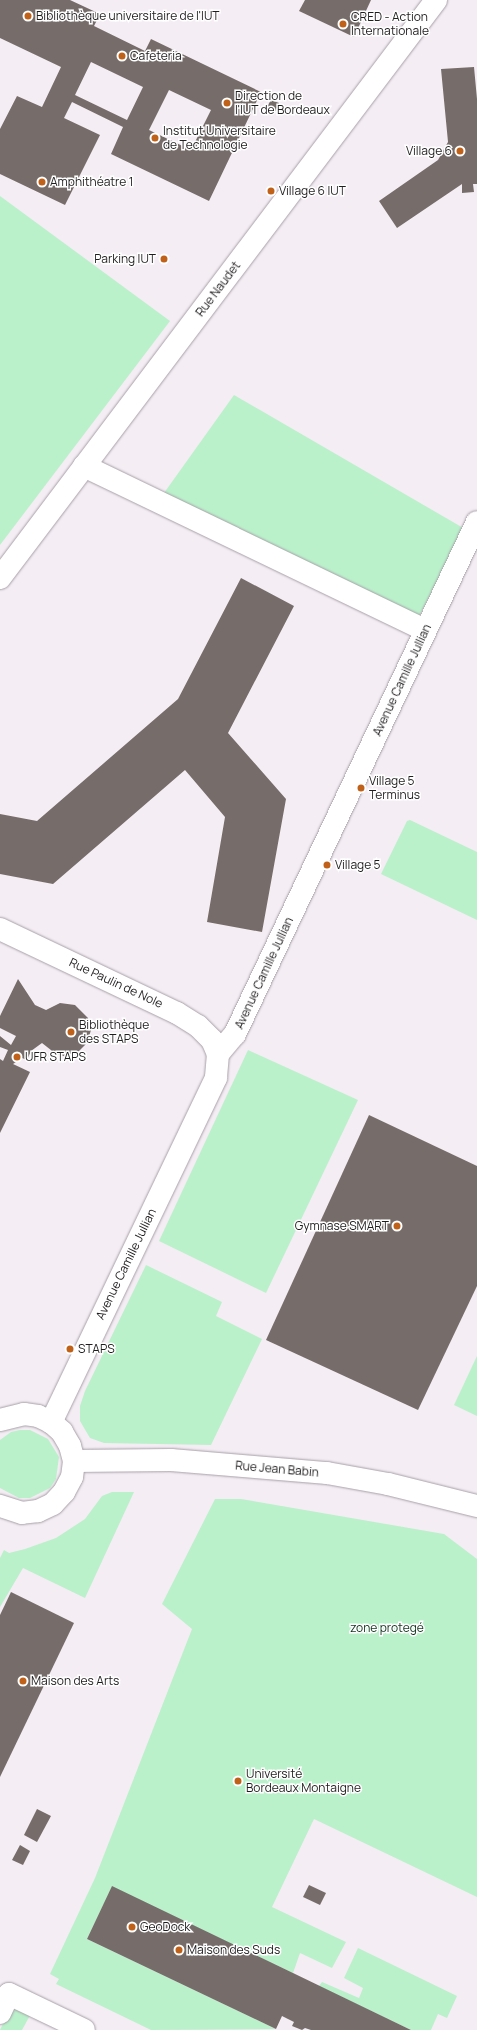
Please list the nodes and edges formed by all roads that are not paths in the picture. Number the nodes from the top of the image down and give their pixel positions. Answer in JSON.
{"nodes":[{"id":1,"x":436,"y":0,"type":"edge"},
{"id":2,"x":84,"y":466,"type":"junction"},
{"id":3,"x":477,"y":522,"type":"edge"},
{"id":4,"x":0,"y":578,"type":"edge"},
{"id":5,"x":426,"y":630,"type":"junction"},
{"id":6,"x":0,"y":929,"type":"edge"},
{"id":7,"x":218,"y":1054,"type":"junction"},
{"id":8,"x":0,"y":1420,"type":"edge"},
{"id":9,"x":51,"y":1422,"type":"junction"},
{"id":10,"x":74,"y":1461,"type":"junction"},
{"id":11,"x":477,"y":1506,"type":"edge"},
{"id":12,"x":2,"y":1514,"type":"edge"},
{"id":13,"x":0,"y":2013,"type":"edge"},
{"id":14,"x":84,"y":2030,"type":"edge"}],
"edges":[{"from":1,"to":2,"type":"street","name":"Rue Naudet"},
{"from":2,"to":4,"type":"street","name":"Rue Naudet"},
{"from":2,"to":5,"type":"street"},
{"from":3,"to":5,"type":"street","name":"Avenue Camille Jullian"},
{"from":5,"to":7,"type":"street","name":"Avenue Camille Jullian"},
{"from":6,"to":7,"type":"street","name":"Rue Paulin de Nole"},
{"from":7,"to":9,"type":"street","name":"Avenue Camille Jullian"},
{"from":8,"to":9,"type":"street"},
{"from":9,"to":10,"type":"street"},
{"from":10,"to":11,"type":"street","name":"Rue Jean Babin"},
{"from":10,"to":12,"type":"street"},
{"from":13,"to":14,"type":"street"}]}
